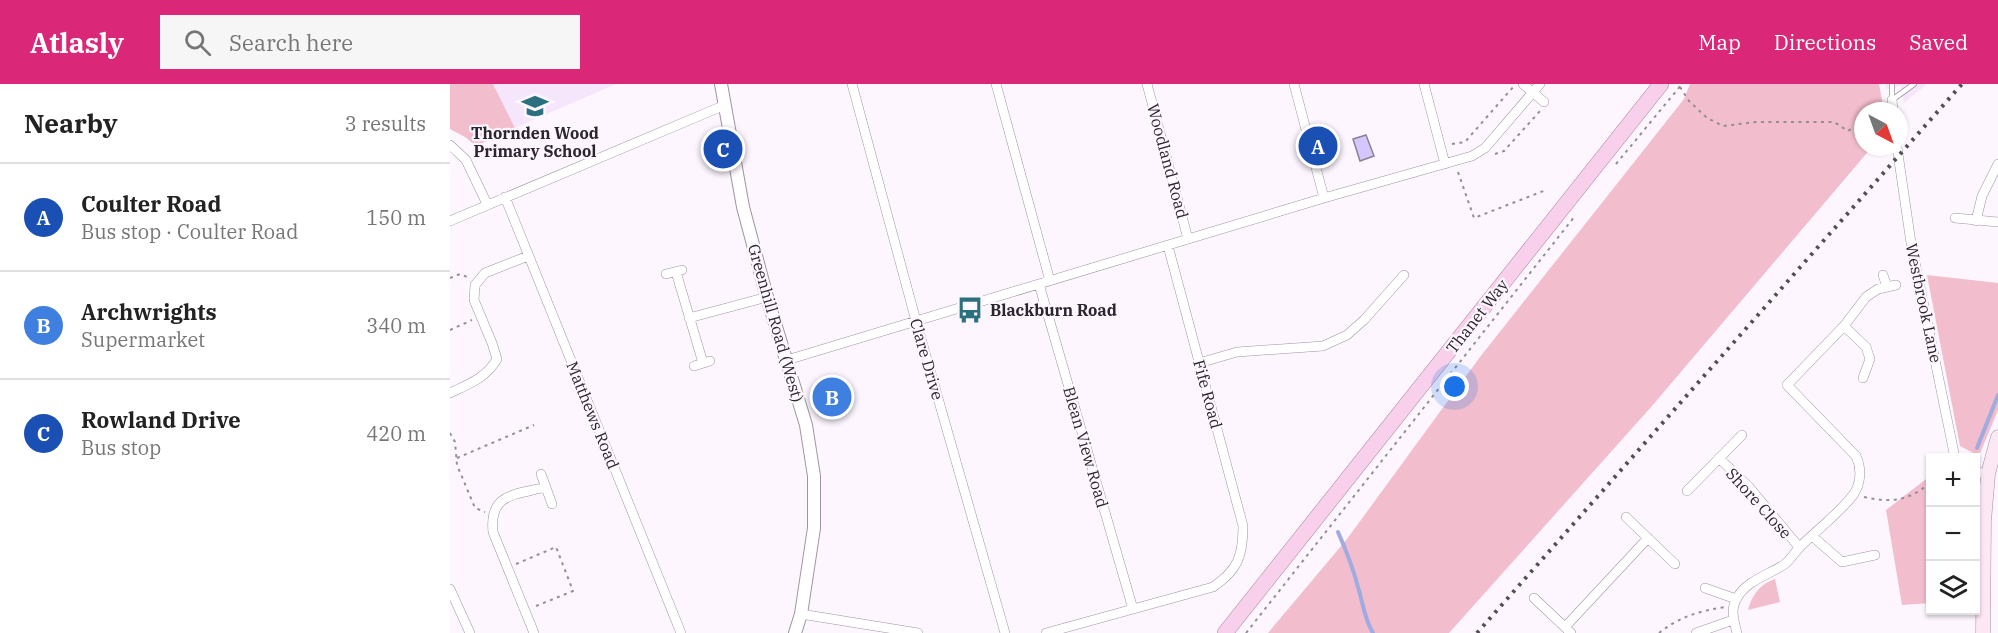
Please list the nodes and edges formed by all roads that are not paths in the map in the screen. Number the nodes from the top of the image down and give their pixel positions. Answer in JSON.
{"nodes":[{"id":1,"x":721,"y":84,"type":"edge"},
{"id":2,"x":852,"y":84,"type":"edge"},
{"id":3,"x":996,"y":84,"type":"edge"},
{"id":4,"x":1147,"y":84,"type":"edge"},
{"id":5,"x":1294,"y":84,"type":"edge"},
{"id":6,"x":1424,"y":84,"type":"edge"},
{"id":7,"x":1523,"y":84,"type":"edge"},
{"id":8,"x":1540,"y":84,"type":"edge"},
{"id":9,"x":1661,"y":84,"type":"edge"},
{"id":10,"x":1892,"y":84,"type":"edge"},
{"id":11,"x":1914,"y":84,"type":"edge"},
{"id":12,"x":1533,"y":92,"type":"junction"},
{"id":13,"x":1892,"y":100,"type":"joint"},
{"id":14,"x":1544,"y":102,"type":"dead end"},
{"id":15,"x":725,"y":105,"type":"junction"},
{"id":16,"x":450,"y":145,"type":"edge"},
{"id":17,"x":1898,"y":156,"type":"edge"},
{"id":18,"x":1450,"y":162,"type":"junction"},
{"id":19,"x":1998,"y":164,"type":"edge"},
{"id":20,"x":505,"y":197,"type":"junction"},
{"id":21,"x":1324,"y":198,"type":"junction"},
{"id":22,"x":488,"y":204,"type":"junction"},
{"id":23,"x":1955,"y":218,"type":"dead end"},
{"id":24,"x":450,"y":220,"type":"edge"},
{"id":25,"x":1976,"y":220,"type":"junction"},
{"id":26,"x":1998,"y":222,"type":"edge"},
{"id":27,"x":1188,"y":239,"type":"junction"},
{"id":28,"x":1168,"y":246,"type":"junction"},
{"id":29,"x":528,"y":256,"type":"junction"},
{"id":30,"x":674,"y":272,"type":"dead end"},
{"id":31,"x":1404,"y":275,"type":"dead end"},
{"id":32,"x":1883,"y":275,"type":"dead end"},
{"id":33,"x":1386,"y":276,"type":"dead end"},
{"id":34,"x":1050,"y":281,"type":"junction"},
{"id":35,"x":1395,"y":283,"type":"junction"},
{"id":36,"x":1039,"y":284,"type":"junction"},
{"id":37,"x":767,"y":297,"type":"junction"},
{"id":38,"x":689,"y":318,"type":"junction"},
{"id":39,"x":916,"y":321,"type":"junction"},
{"id":40,"x":1844,"y":326,"type":"junction"},
{"id":41,"x":787,"y":360,"type":"junction"},
{"id":42,"x":702,"y":363,"type":"dead end"},
{"id":43,"x":1199,"y":363,"type":"junction"},
{"id":44,"x":1863,"y":378,"type":"dead end"},
{"id":45,"x":450,"y":393,"type":"edge"},
{"id":46,"x":1742,"y":435,"type":"dead end"},
{"id":47,"x":1998,"y":437,"type":"edge"},
{"id":48,"x":1954,"y":453,"type":"edge"},
{"id":49,"x":1719,"y":458,"type":"junction"},
{"id":50,"x":1982,"y":473,"type":"edge"},
{"id":51,"x":541,"y":474,"type":"dead end"},
{"id":52,"x":546,"y":487,"type":"junction"},
{"id":53,"x":1687,"y":491,"type":"dead end"},
{"id":54,"x":552,"y":504,"type":"dead end"},
{"id":55,"x":1626,"y":517,"type":"dead end"},
{"id":56,"x":1812,"y":536,"type":"junction"},
{"id":57,"x":1648,"y":538,"type":"junction"},
{"id":58,"x":1799,"y":547,"type":"junction"},
{"id":59,"x":1875,"y":555,"type":"dead end"},
{"id":60,"x":1675,"y":564,"type":"dead end"},
{"id":61,"x":1705,"y":588,"type":"dead end"},
{"id":62,"x":450,"y":589,"type":"edge"},
{"id":63,"x":1534,"y":597,"type":"dead end"},
{"id":64,"x":1734,"y":602,"type":"junction"},
{"id":65,"x":1133,"y":609,"type":"junction"},
{"id":66,"x":801,"y":614,"type":"junction"},
{"id":67,"x":1733,"y":620,"type":"junction"},
{"id":68,"x":1568,"y":630,"type":"edge"},
{"id":69,"x":470,"y":633,"type":"edge"},
{"id":70,"x":534,"y":633,"type":"edge"},
{"id":71,"x":681,"y":633,"type":"edge"},
{"id":72,"x":795,"y":633,"type":"edge"},
{"id":73,"x":918,"y":633,"type":"edge"},
{"id":74,"x":1005,"y":633,"type":"edge"},
{"id":75,"x":1046,"y":633,"type":"edge"},
{"id":76,"x":1225,"y":633,"type":"edge"},
{"id":77,"x":1696,"y":633,"type":"edge"},
{"id":78,"x":1737,"y":633,"type":"edge"},
{"id":79,"x":1983,"y":633,"type":"edge"}],
"edges":[{"from":1,"to":15,"type":"street","name":"Greenhill Road (West)"},
{"from":2,"to":39,"type":"street","name":"Clare Drive"},
{"from":3,"to":34,"type":"street"},
{"from":4,"to":27,"type":"street","name":"Woodland Road"},
{"from":5,"to":21,"type":"street"},
{"from":6,"to":18,"type":"street"},
{"from":7,"to":12,"type":"street"},
{"from":8,"to":12,"type":"street"},
{"from":9,"to":76,"type":"main road","name":"Thanet Way"},
{"from":10,"to":13,"type":"lane"},
{"from":11,"to":13,"type":"lane"},
{"from":12,"to":14,"type":"street"},
{"from":12,"to":18,"type":"street"},
{"from":15,"to":20,"type":"street"},
{"from":15,"to":37,"type":"street","name":"Greenhill Road (West)"},
{"from":16,"to":22,"type":"street"},
{"from":17,"to":48,"type":"street","name":"Westbrook Lane"},
{"from":18,"to":21,"type":"street"},
{"from":19,"to":25,"type":"street"},
{"from":20,"to":22,"type":"street"},
{"from":20,"to":29,"type":"street","name":"Matthews Road"},
{"from":21,"to":27,"type":"street"},
{"from":22,"to":24,"type":"street"},
{"from":23,"to":25,"type":"street"},
{"from":25,"to":26,"type":"street"},
{"from":27,"to":28,"type":"street"},
{"from":28,"to":34,"type":"street"},
{"from":28,"to":43,"type":"street","name":"Fife Road"},
{"from":29,"to":45,"type":"street"},
{"from":29,"to":71,"type":"street","name":"Matthews Road"},
{"from":30,"to":38,"type":"street"},
{"from":31,"to":35,"type":"street"},
{"from":32,"to":40,"type":"street"},
{"from":33,"to":35,"type":"street"},
{"from":34,"to":36,"type":"street"},
{"from":35,"to":43,"type":"street"},
{"from":36,"to":39,"type":"street"},
{"from":36,"to":65,"type":"street","name":"Blean View Road"},
{"from":37,"to":38,"type":"street"},
{"from":37,"to":41,"type":"street","name":"Greenhill Road (West)"},
{"from":38,"to":42,"type":"street"},
{"from":39,"to":41,"type":"street"},
{"from":39,"to":74,"type":"street","name":"Clare Drive"},
{"from":40,"to":44,"type":"street"},
{"from":40,"to":56,"type":"street"},
{"from":41,"to":66,"type":"street","name":"Greenhill Road (West)"},
{"from":43,"to":65,"type":"street","name":"Fife Road"},
{"from":46,"to":49,"type":"street","name":"Shore Close"},
{"from":47,"to":50,"type":"main road"},
{"from":49,"to":53,"type":"street","name":"Shore Close"},
{"from":49,"to":58,"type":"street","name":"Shore Close"},
{"from":50,"to":79,"type":"main road"},
{"from":51,"to":52,"type":"street"},
{"from":52,"to":54,"type":"street"},
{"from":52,"to":70,"type":"street"},
{"from":55,"to":57,"type":"street"},
{"from":56,"to":58,"type":"street"},
{"from":56,"to":59,"type":"street"},
{"from":57,"to":60,"type":"street"},
{"from":57,"to":68,"type":"street"},
{"from":58,"to":64,"type":"street"},
{"from":61,"to":64,"type":"street"},
{"from":62,"to":69,"type":"street"},
{"from":63,"to":68,"type":"street"},
{"from":64,"to":67,"type":"street"},
{"from":65,"to":75,"type":"street"},
{"from":66,"to":72,"type":"street","name":"Greenhill Road (West)"},
{"from":66,"to":73,"type":"street"},
{"from":67,"to":77,"type":"street"},
{"from":67,"to":78,"type":"street"}]}
